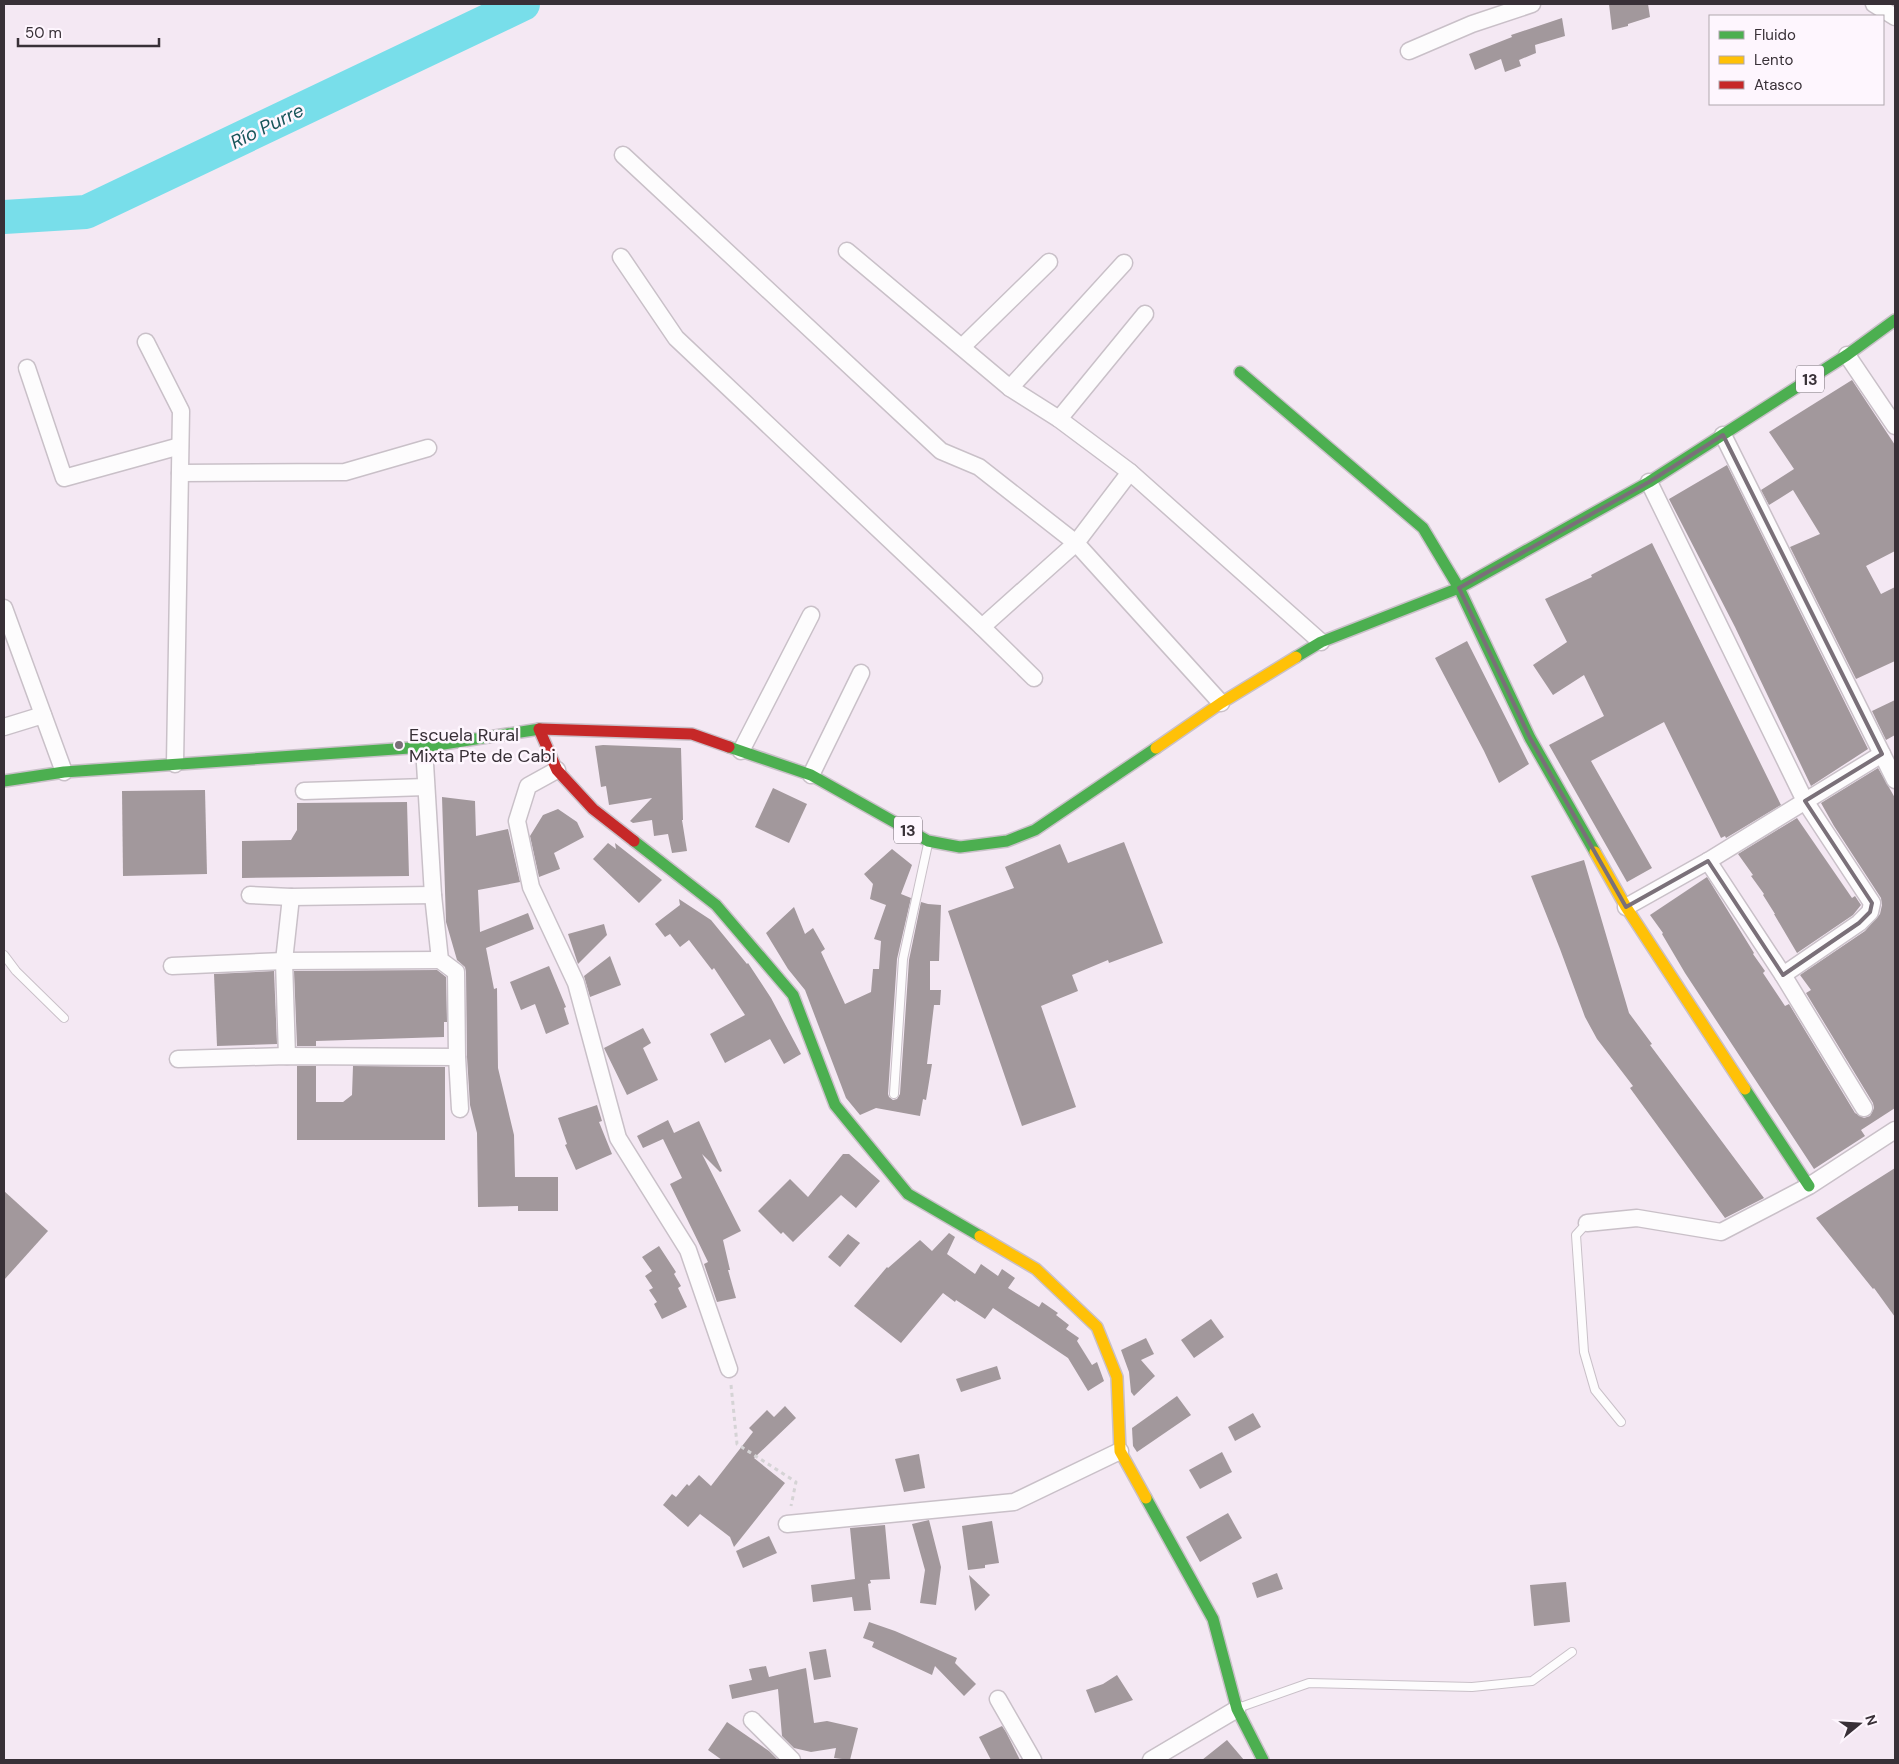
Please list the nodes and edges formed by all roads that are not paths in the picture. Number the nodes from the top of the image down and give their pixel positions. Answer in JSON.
{"nodes":[{"id":1,"x":1532,"y":4,"type":"edge"},
{"id":2,"x":1874,"y":4,"type":"edge"},
{"id":3,"x":1895,"y":17,"type":"edge"},
{"id":4,"x":1409,"y":51,"type":"dead end"},
{"id":5,"x":623,"y":155,"type":"dead end"},
{"id":6,"x":846,"y":251,"type":"dead end"},
{"id":7,"x":621,"y":257,"type":"dead end"},
{"id":8,"x":1049,"y":262,"type":"dead end"},
{"id":9,"x":1124,"y":263,"type":"dead end"},
{"id":10,"x":1145,"y":314,"type":"dead end"},
{"id":11,"x":1895,"y":320,"type":"edge"},
{"id":12,"x":146,"y":342,"type":"dead end"},
{"id":13,"x":962,"y":346,"type":"junction"},
{"id":14,"x":1847,"y":355,"type":"junction"},
{"id":15,"x":27,"y":368,"type":"dead end"},
{"id":16,"x":1240,"y":372,"type":"dead end"},
{"id":17,"x":1010,"y":388,"type":"junction"},
{"id":18,"x":1059,"y":419,"type":"junction"},
{"id":19,"x":1895,"y":426,"type":"edge"},
{"id":20,"x":1723,"y":435,"type":"junction"},
{"id":21,"x":180,"y":446,"type":"junction"},
{"id":22,"x":428,"y":448,"type":"dead end"},
{"id":23,"x":1130,"y":472,"type":"junction"},
{"id":24,"x":180,"y":473,"type":"junction"},
{"id":25,"x":1649,"y":482,"type":"junction"},
{"id":26,"x":1076,"y":543,"type":"junction"},
{"id":27,"x":1459,"y":588,"type":"junction"},
{"id":28,"x":4,"y":608,"type":"edge"},
{"id":29,"x":811,"y":615,"type":"dead end"},
{"id":30,"x":982,"y":627,"type":"junction"},
{"id":31,"x":1321,"y":642,"type":"junction"},
{"id":32,"x":862,"y":673,"type":"dead end"},
{"id":33,"x":1034,"y":678,"type":"dead end"},
{"id":34,"x":1221,"y":703,"type":"junction"},
{"id":35,"x":43,"y":715,"type":"junction"},
{"id":36,"x":4,"y":727,"type":"edge"},
{"id":37,"x":539,"y":729,"type":"junction"},
{"id":38,"x":424,"y":747,"type":"junction"},
{"id":39,"x":741,"y":751,"type":"junction"},
{"id":40,"x":1882,"y":754,"type":"junction"},
{"id":41,"x":174,"y":764,"type":"junction"},
{"id":42,"x":557,"y":770,"type":"junction"},
{"id":43,"x":64,"y":772,"type":"junction"},
{"id":44,"x":811,"y":775,"type":"junction"},
{"id":45,"x":4,"y":780,"type":"edge"},
{"id":46,"x":1895,"y":780,"type":"edge"},
{"id":47,"x":426,"y":787,"type":"junction"},
{"id":48,"x":304,"y":791,"type":"dead end"},
{"id":49,"x":1806,"y":800,"type":"junction"},
{"id":50,"x":928,"y":841,"type":"junction"},
{"id":51,"x":1708,"y":861,"type":"junction"},
{"id":52,"x":250,"y":895,"type":"dead end"},
{"id":53,"x":433,"y":895,"type":"junction"},
{"id":54,"x":291,"y":897,"type":"junction"},
{"id":55,"x":1626,"y":907,"type":"junction"},
{"id":56,"x":4,"y":955,"type":"edge"},
{"id":57,"x":440,"y":960,"type":"junction"},
{"id":58,"x":284,"y":961,"type":"junction"},
{"id":59,"x":172,"y":966,"type":"dead end"},
{"id":60,"x":1783,"y":975,"type":"junction"},
{"id":61,"x":64,"y":1018,"type":"dead end"},
{"id":62,"x":287,"y":1056,"type":"junction"},
{"id":63,"x":456,"y":1057,"type":"junction"},
{"id":64,"x":178,"y":1059,"type":"dead end"},
{"id":65,"x":894,"y":1094,"type":"dead end"},
{"id":66,"x":460,"y":1108,"type":"dead end"},
{"id":67,"x":1864,"y":1108,"type":"dead end"},
{"id":68,"x":1895,"y":1130,"type":"edge"},
{"id":69,"x":1809,"y":1186,"type":"junction"},
{"id":70,"x":1587,"y":1223,"type":"joint"},
{"id":71,"x":730,"y":1369,"type":"road end"},
{"id":72,"x":1621,"y":1422,"type":"dead end"},
{"id":73,"x":1120,"y":1451,"type":"junction"},
{"id":74,"x":787,"y":1524,"type":"road end"},
{"id":75,"x":1572,"y":1652,"type":"dead end"},
{"id":76,"x":998,"y":1699,"type":"dead end"},
{"id":77,"x":1237,"y":1709,"type":"junction"},
{"id":78,"x":752,"y":1720,"type":"dead end"},
{"id":79,"x":792,"y":1760,"type":"edge"},
{"id":80,"x":1033,"y":1760,"type":"edge"},
{"id":81,"x":1151,"y":1760,"type":"edge"},
{"id":82,"x":1263,"y":1760,"type":"edge"}],
"edges":[{"from":1,"to":4,"type":"street"},
{"from":2,"to":3,"type":"street"},
{"from":5,"to":26,"type":"street"},
{"from":6,"to":13,"type":"street"},
{"from":7,"to":30,"type":"street"},
{"from":8,"to":13,"type":"street"},
{"from":9,"to":17,"type":"street"},
{"from":10,"to":18,"type":"street"},
{"from":11,"to":14,"type":"street","number":"13"},
{"from":12,"to":21,"type":"street"},
{"from":13,"to":17,"type":"street"},
{"from":14,"to":19,"type":"street"},
{"from":14,"to":20,"type":"street","number":"13"},
{"from":15,"to":21,"type":"street"},
{"from":16,"to":27,"type":"street"},
{"from":17,"to":18,"type":"street"},
{"from":18,"to":23,"type":"street"},
{"from":20,"to":25,"type":"street","number":"13"},
{"from":20,"to":40,"type":"street"},
{"from":21,"to":24,"type":"street"},
{"from":22,"to":24,"type":"street"},
{"from":23,"to":26,"type":"street"},
{"from":23,"to":31,"type":"street"},
{"from":24,"to":41,"type":"street"},
{"from":25,"to":27,"type":"street","number":"13"},
{"from":25,"to":49,"type":"street"},
{"from":26,"to":30,"type":"street"},
{"from":26,"to":34,"type":"street"},
{"from":27,"to":31,"type":"street","number":"13"},
{"from":27,"to":55,"type":"street"},
{"from":28,"to":35,"type":"street"},
{"from":29,"to":39,"type":"street"},
{"from":30,"to":33,"type":"street"},
{"from":31,"to":34,"type":"street","number":"13"},
{"from":32,"to":44,"type":"street"},
{"from":34,"to":50,"type":"street","number":"13"},
{"from":35,"to":36,"type":"street"},
{"from":35,"to":43,"type":"street"},
{"from":37,"to":38,"type":"street","number":"13"},
{"from":37,"to":39,"type":"street","number":"13"},
{"from":37,"to":42,"type":"street"},
{"from":38,"to":41,"type":"street","number":"13"},
{"from":38,"to":47,"type":"street"},
{"from":39,"to":44,"type":"street","number":"13"},
{"from":40,"to":46,"type":"street"},
{"from":40,"to":49,"type":"street"},
{"from":41,"to":43,"type":"street","number":"13"},
{"from":42,"to":71,"type":"street"},
{"from":42,"to":73,"type":"street"},
{"from":43,"to":45,"type":"street","number":"13"},
{"from":44,"to":50,"type":"street","number":"13"},
{"from":47,"to":48,"type":"street"},
{"from":47,"to":53,"type":"street"},
{"from":49,"to":51,"type":"street"},
{"from":49,"to":60,"type":"street"},
{"from":50,"to":65,"type":"lane"},
{"from":51,"to":55,"type":"street"},
{"from":51,"to":60,"type":"street"},
{"from":52,"to":54,"type":"street"},
{"from":53,"to":54,"type":"street"},
{"from":53,"to":57,"type":"street"},
{"from":54,"to":58,"type":"street"},
{"from":55,"to":69,"type":"street"},
{"from":56,"to":61,"type":"lane"},
{"from":57,"to":58,"type":"street"},
{"from":57,"to":63,"type":"street"},
{"from":58,"to":59,"type":"street"},
{"from":58,"to":62,"type":"street"},
{"from":60,"to":67,"type":"street"},
{"from":62,"to":63,"type":"street"},
{"from":62,"to":64,"type":"street"},
{"from":63,"to":66,"type":"street"},
{"from":68,"to":69,"type":"street"},
{"from":69,"to":70,"type":"street"},
{"from":70,"to":72,"type":"lane"},
{"from":73,"to":74,"type":"street"},
{"from":73,"to":77,"type":"street"},
{"from":75,"to":77,"type":"lane"},
{"from":76,"to":80,"type":"street"},
{"from":77,"to":81,"type":"street"},
{"from":77,"to":82,"type":"street"},
{"from":78,"to":79,"type":"street"}]}
